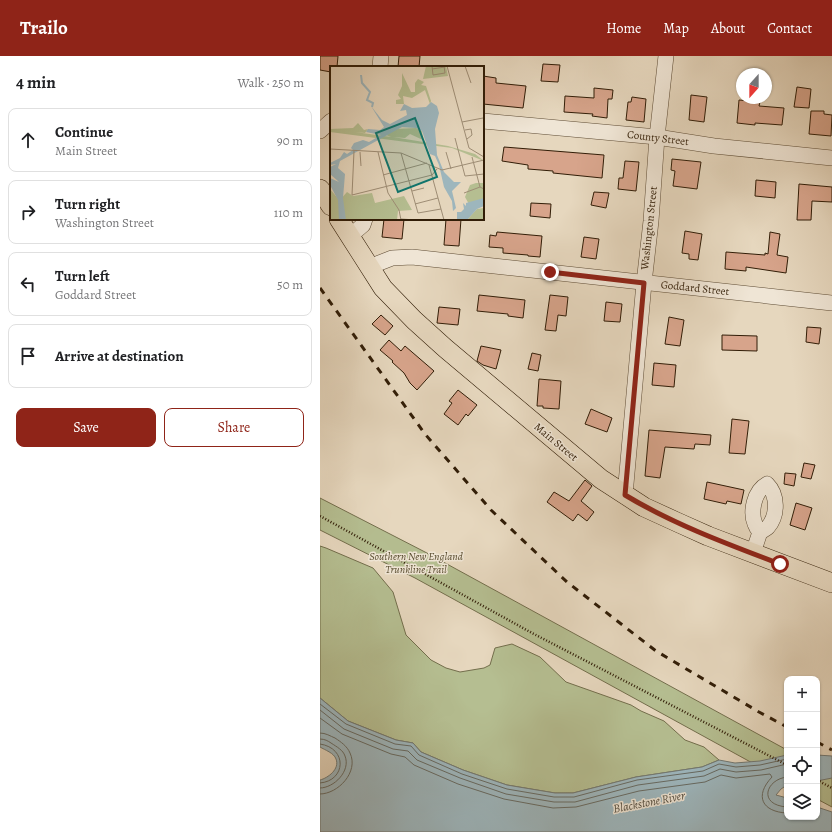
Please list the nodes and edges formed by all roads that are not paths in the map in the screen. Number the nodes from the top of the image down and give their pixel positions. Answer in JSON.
{"nodes":[{"id":1,"x":381,"y":56,"type":"edge"},
{"id":2,"x":666,"y":56,"type":"edge"},
{"id":3,"x":380,"y":66,"type":"edge"},
{"id":4,"x":484,"y":120,"type":"edge"},
{"id":5,"x":330,"y":123,"type":"edge"},
{"id":6,"x":320,"y":131,"type":"edge"},
{"id":7,"x":657,"y":137,"type":"junction"},
{"id":8,"x":832,"y":158,"type":"edge"},
{"id":9,"x":320,"y":189,"type":"edge"},
{"id":10,"x":330,"y":204,"type":"edge"},
{"id":11,"x":340,"y":220,"type":"edge"},
{"id":12,"x":365,"y":220,"type":"edge"},
{"id":13,"x":350,"y":236,"type":"junction"},
{"id":14,"x":369,"y":267,"type":"junction"},
{"id":15,"x":644,"y":283,"type":"junction"},
{"id":16,"x":832,"y":303,"type":"edge"},
{"id":17,"x":625,"y":495,"type":"junction"},
{"id":18,"x":760,"y":532,"type":"dead end"},
{"id":19,"x":753,"y":553,"type":"junction"},
{"id":20,"x":832,"y":584,"type":"edge"}],
"edges":[{"from":1,"to":3,"type":"street"},
{"from":2,"to":7,"type":"street","name":"Washington Street"},
{"from":4,"to":7,"type":"street","name":"County Street"},
{"from":5,"to":6,"type":"street"},
{"from":7,"to":8,"type":"street","name":"County Street"},
{"from":7,"to":15,"type":"street","name":"Washington Street"},
{"from":9,"to":10,"type":"main road"},
{"from":11,"to":13,"type":"main road","name":"Main Street"},
{"from":12,"to":13,"type":"street"},
{"from":13,"to":14,"type":"main road","name":"Main Street"},
{"from":14,"to":15,"type":"street","name":"Goddard Street"},
{"from":14,"to":17,"type":"main road","name":"Main Street"},
{"from":15,"to":16,"type":"street","name":"Goddard Street"},
{"from":15,"to":17,"type":"street","name":"Washington Street"},
{"from":17,"to":19,"type":"main road","name":"Main Street"},
{"from":18,"to":19,"type":"street"},
{"from":19,"to":20,"type":"main road","name":"Main Street"}]}
